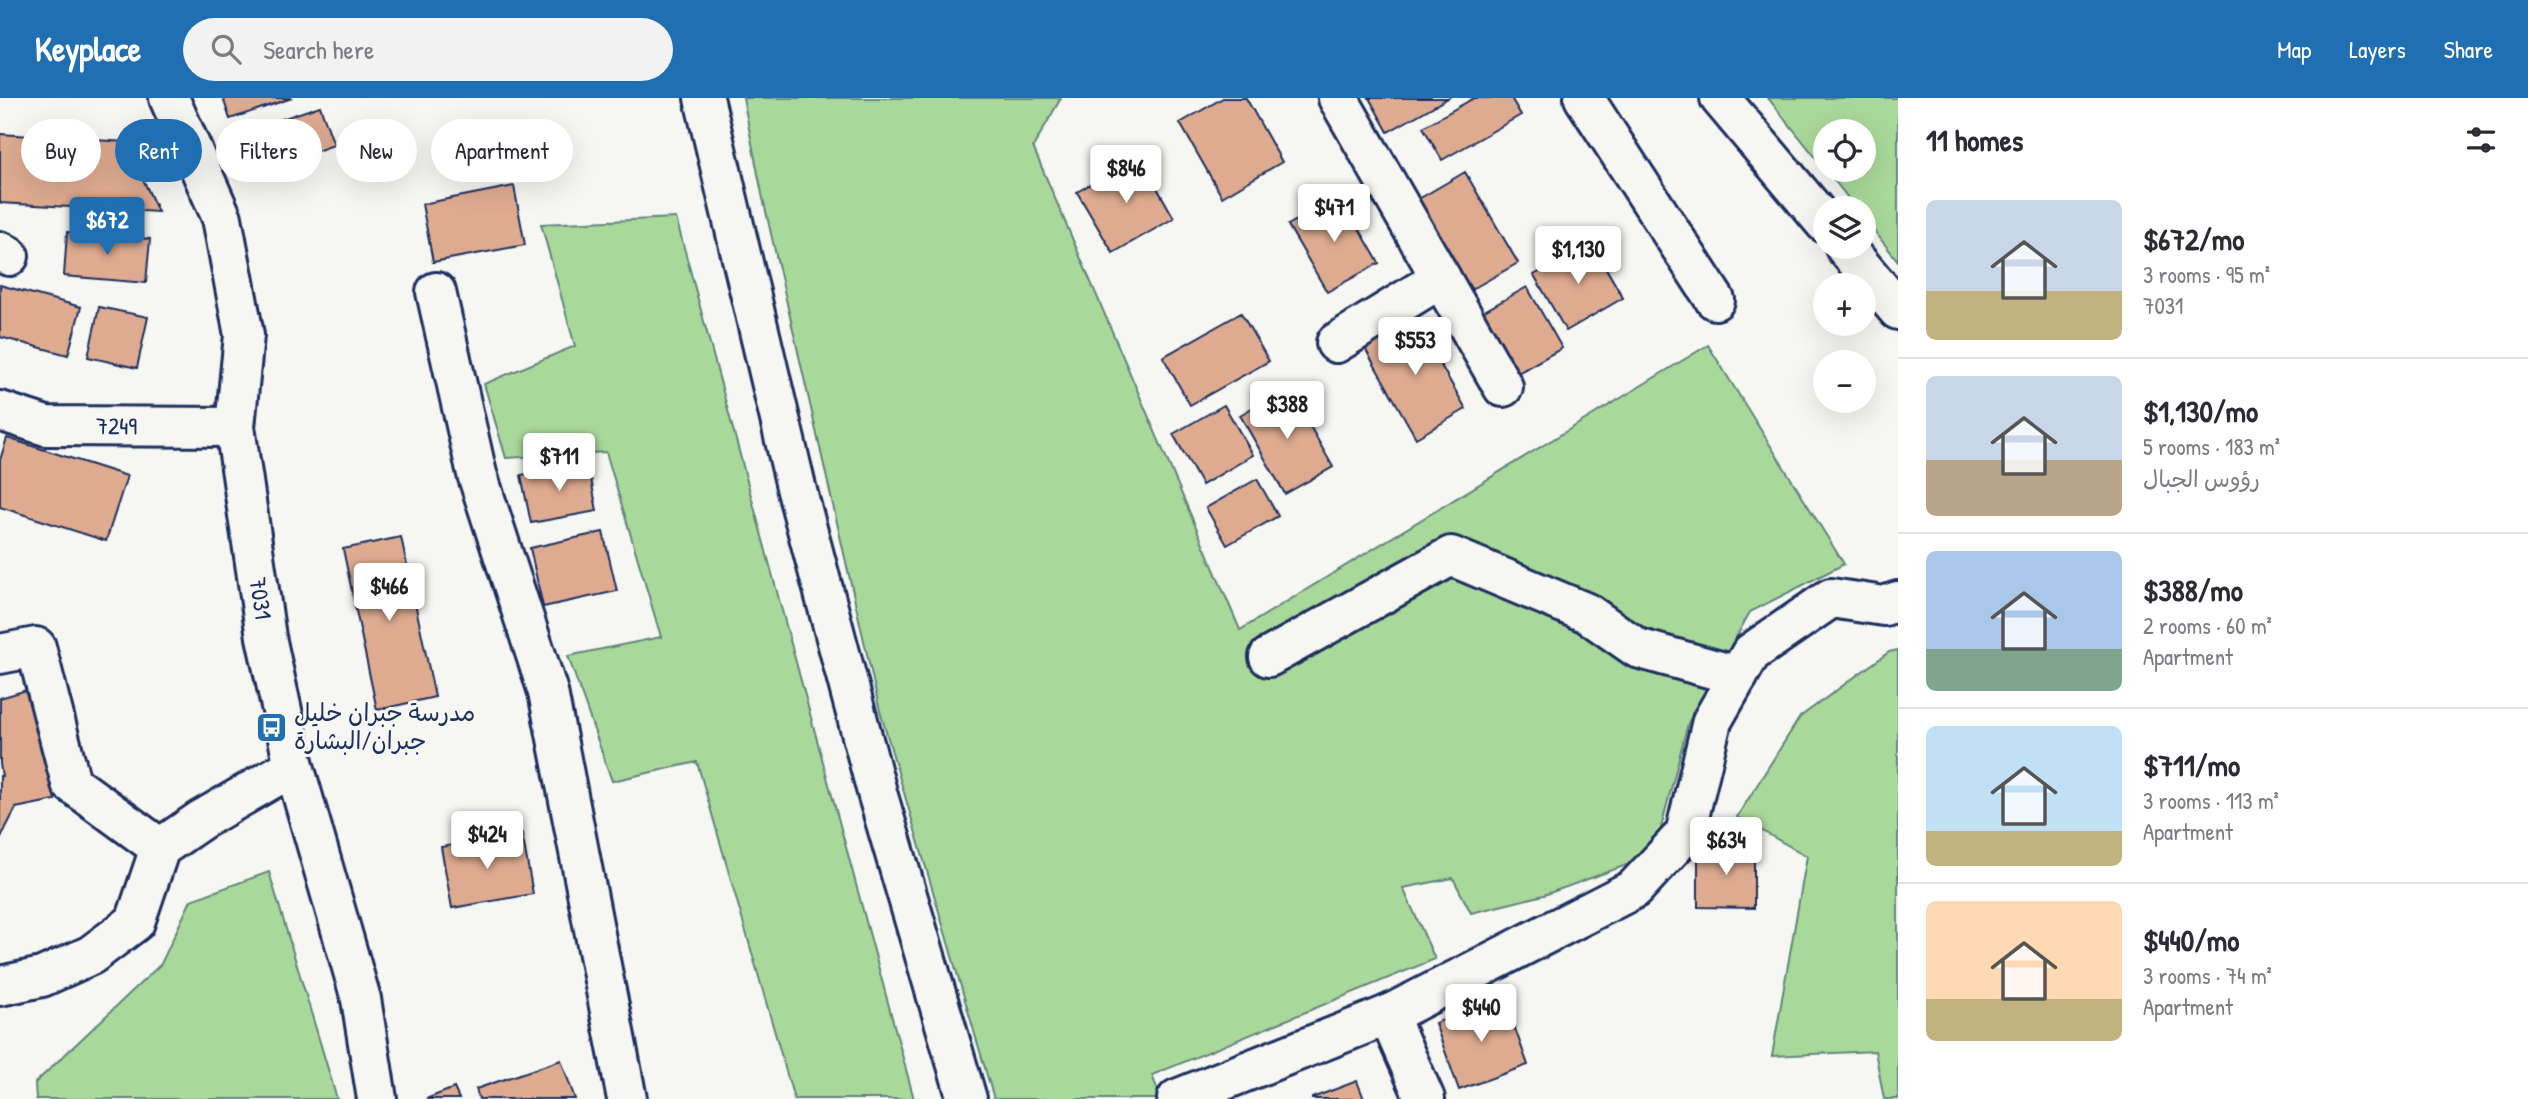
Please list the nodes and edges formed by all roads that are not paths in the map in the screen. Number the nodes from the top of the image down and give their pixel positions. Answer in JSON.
{"nodes":[{"id":1,"x":169,"y":98,"type":"edge"},
{"id":2,"x":704,"y":98,"type":"edge"},
{"id":3,"x":1338,"y":98,"type":"edge"},
{"id":4,"x":1584,"y":98,"type":"edge"},
{"id":5,"x":1720,"y":98,"type":"edge"},
{"id":6,"x":1813,"y":209,"type":"edge"},
{"id":7,"x":1855,"y":259,"type":"edge"},
{"id":8,"x":1441,"y":278,"type":"junction"},
{"id":9,"x":436,"y":292,"type":"dead end"},
{"id":10,"x":1715,"y":300,"type":"dead end"},
{"id":11,"x":1898,"y":310,"type":"edge"},
{"id":12,"x":1336,"y":343,"type":"dead end"},
{"id":13,"x":1503,"y":387,"type":"dead end"},
{"id":14,"x":0,"y":411,"type":"edge"},
{"id":15,"x":236,"y":426,"type":"junction"},
{"id":16,"x":1898,"y":601,"type":"edge"},
{"id":17,"x":0,"y":654,"type":"edge"},
{"id":18,"x":1269,"y":657,"type":"dead end"},
{"id":19,"x":1738,"y":676,"type":"junction"},
{"id":20,"x":294,"y":766,"type":"junction"},
{"id":21,"x":160,"y":848,"type":"junction"},
{"id":22,"x":0,"y":986,"type":"edge"},
{"id":23,"x":1388,"y":1015,"type":"junction"},
{"id":24,"x":377,"y":1099,"type":"edge"},
{"id":25,"x":627,"y":1099,"type":"edge"},
{"id":26,"x":967,"y":1099,"type":"edge"},
{"id":27,"x":1177,"y":1099,"type":"edge"},
{"id":28,"x":1426,"y":1099,"type":"edge"}],
"edges":[{"from":1,"to":15,"type":"street","name":"7031"},
{"from":2,"to":26,"type":"street"},
{"from":3,"to":8,"type":"street"},
{"from":4,"to":10,"type":"street"},
{"from":5,"to":6,"type":"street"},
{"from":7,"to":11,"type":"street"},
{"from":8,"to":12,"type":"street"},
{"from":8,"to":13,"type":"street"},
{"from":9,"to":25,"type":"street"},
{"from":14,"to":15,"type":"street","name":"7249"},
{"from":15,"to":20,"type":"street","name":"7031"},
{"from":16,"to":19,"type":"street"},
{"from":17,"to":21,"type":"street"},
{"from":18,"to":19,"type":"street"},
{"from":19,"to":23,"type":"street"},
{"from":20,"to":21,"type":"street"},
{"from":20,"to":24,"type":"street","name":"7031"},
{"from":21,"to":22,"type":"street"},
{"from":23,"to":27,"type":"street"},
{"from":23,"to":28,"type":"street"}]}
